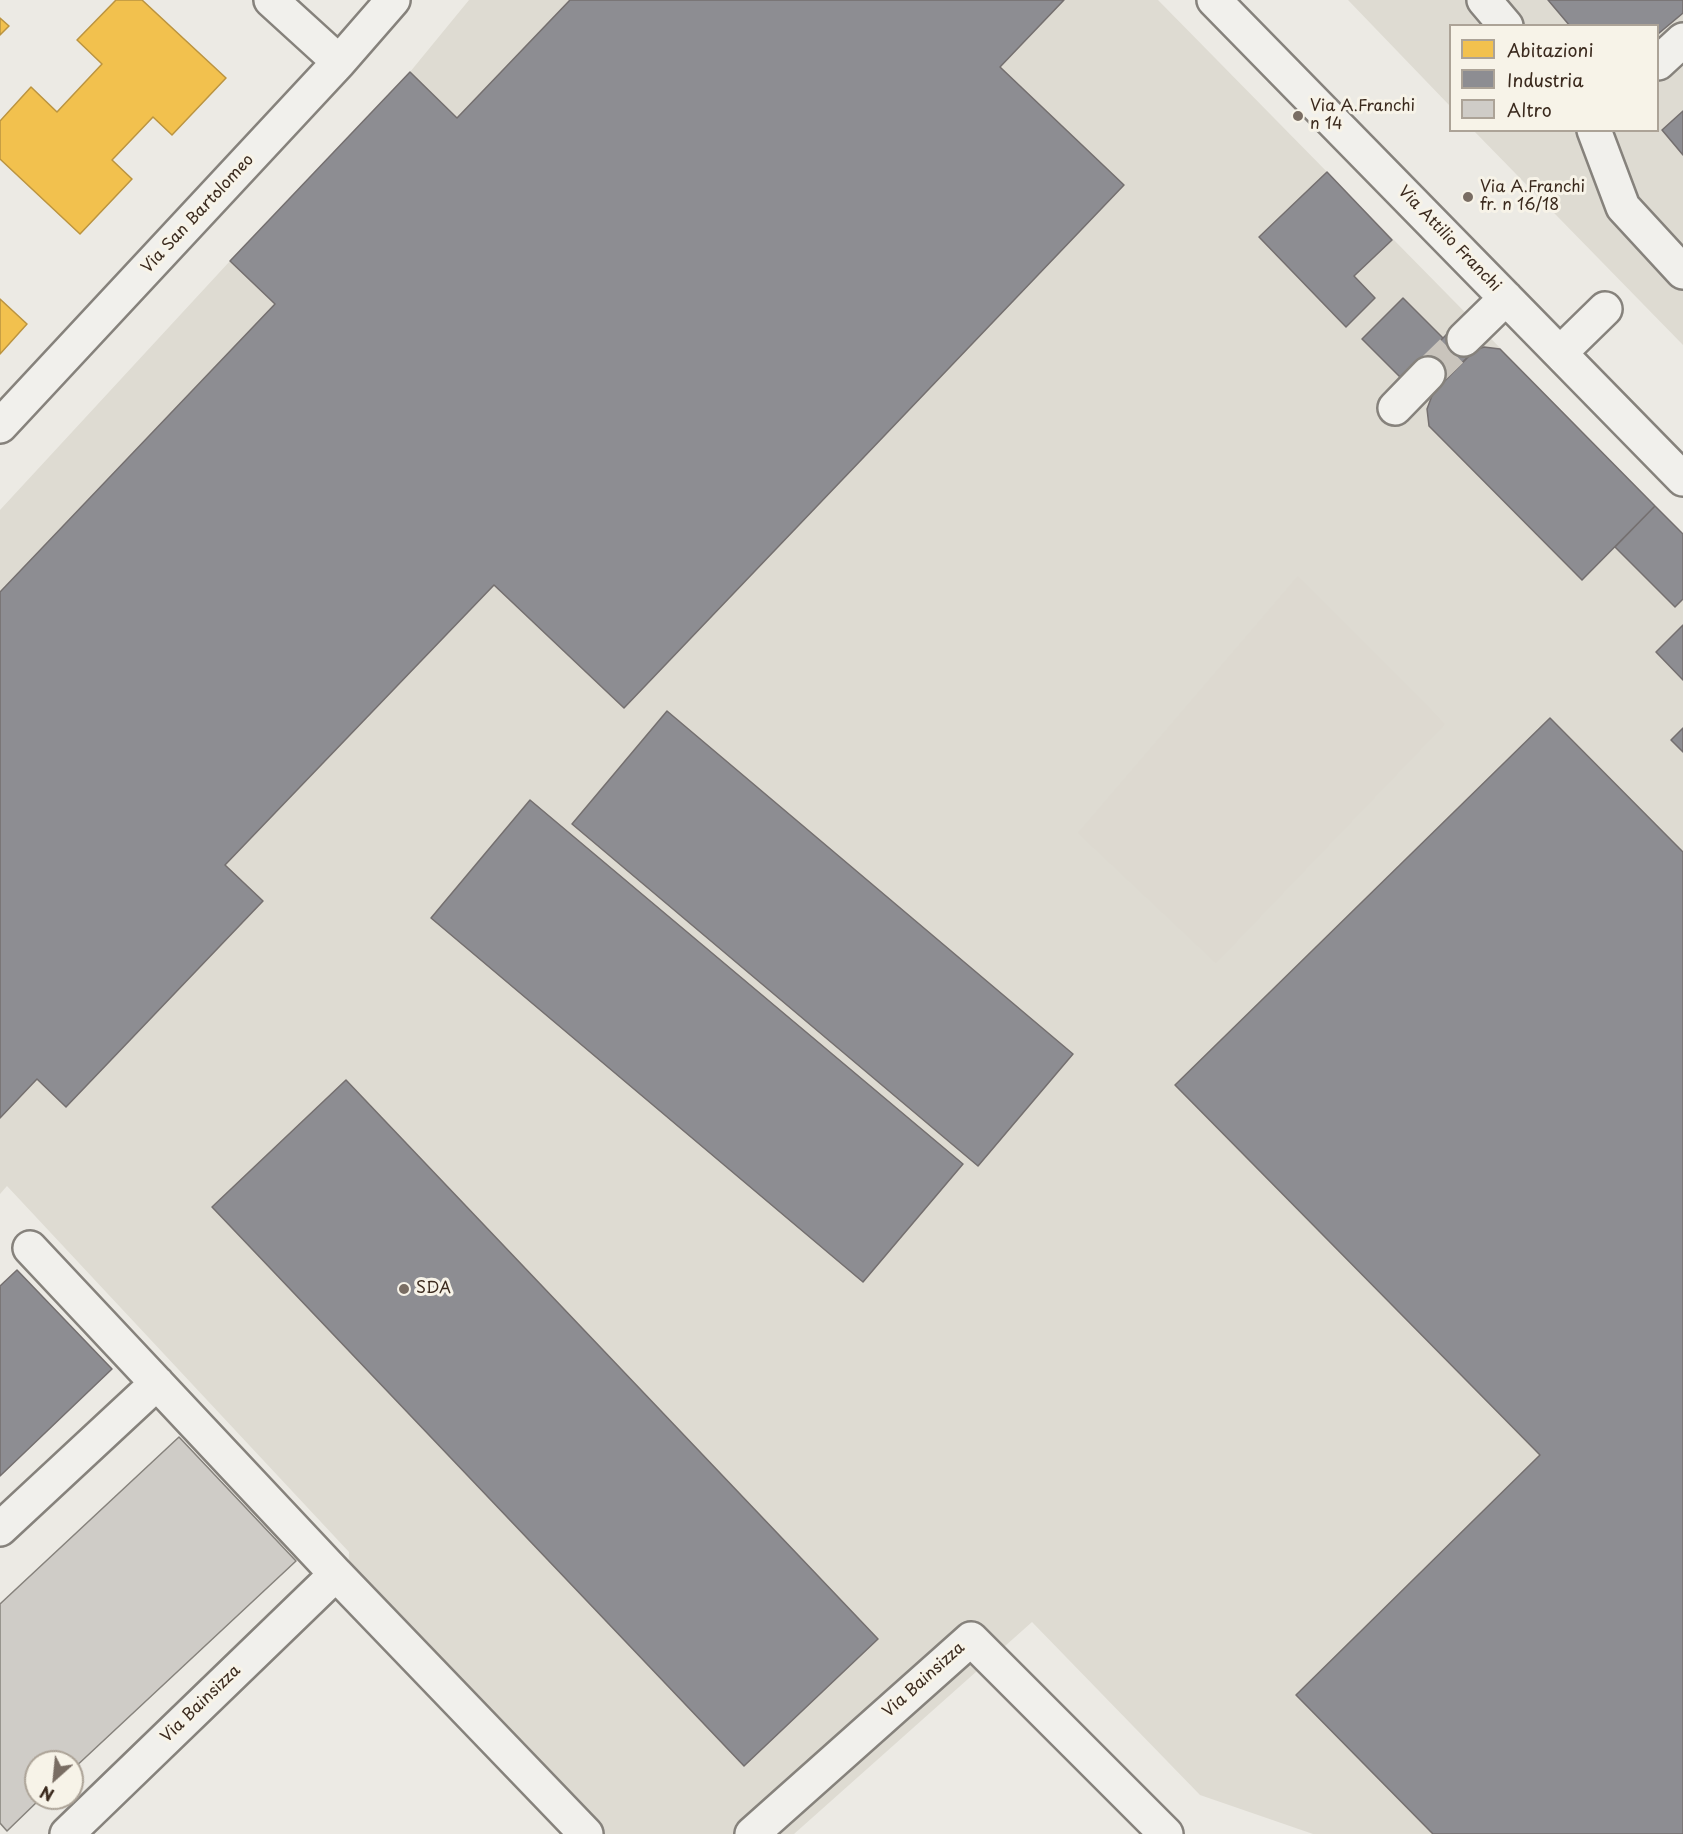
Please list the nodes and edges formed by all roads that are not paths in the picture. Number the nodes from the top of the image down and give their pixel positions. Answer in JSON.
{"nodes":[{"id":1,"x":271,"y":0,"type":"edge"},
{"id":2,"x":393,"y":0,"type":"edge"},
{"id":3,"x":1214,"y":0,"type":"edge"},
{"id":4,"x":1484,"y":0,"type":"edge"},
{"id":5,"x":1504,"y":24,"type":"edge"},
{"id":6,"x":1683,"y":40,"type":"edge"},
{"id":7,"x":339,"y":62,"type":"junction"},
{"id":8,"x":1659,"y":62,"type":"edge"},
{"id":9,"x":1595,"y":132,"type":"edge"},
{"id":10,"x":1683,"y":272,"type":"edge"},
{"id":11,"x":1506,"y":298,"type":"junction"},
{"id":12,"x":1605,"y":309,"type":"dead end"},
{"id":13,"x":1464,"y":339,"type":"tunnel mouth"},
{"id":14,"x":1560,"y":353,"type":"junction"},
{"id":15,"x":1428,"y":374,"type":"tunnel mouth"},
{"id":16,"x":1395,"y":408,"type":"dead end"},
{"id":17,"x":0,"y":426,"type":"edge"},
{"id":18,"x":1683,"y":479,"type":"edge"},
{"id":19,"x":30,"y":1248,"type":"dead end"},
{"id":20,"x":157,"y":1383,"type":"junction"},
{"id":21,"x":0,"y":1530,"type":"edge"},
{"id":22,"x":336,"y":1574,"type":"junction"},
{"id":23,"x":67,"y":1834,"type":"edge"},
{"id":24,"x":586,"y":1834,"type":"edge"},
{"id":25,"x":752,"y":1834,"type":"edge"},
{"id":26,"x":1166,"y":1834,"type":"edge"}],
"edges":[{"from":1,"to":7,"type":"street"},
{"from":2,"to":7,"type":"street","name":"Via San Bartolomeo"},
{"from":3,"to":11,"type":"street","name":"Via Attilio Franchi"},
{"from":4,"to":5,"type":"street"},
{"from":6,"to":8,"type":"street"},
{"from":7,"to":17,"type":"street","name":"Via San Bartolomeo"},
{"from":9,"to":10,"type":"street"},
{"from":11,"to":13,"type":"street"},
{"from":11,"to":14,"type":"street","name":"Via Attilio Franchi"},
{"from":12,"to":14,"type":"street"},
{"from":14,"to":18,"type":"street","name":"Via Attilio Franchi"},
{"from":15,"to":16,"type":"street"},
{"from":19,"to":20,"type":"street"},
{"from":20,"to":21,"type":"street"},
{"from":20,"to":22,"type":"street"},
{"from":22,"to":23,"type":"street","name":"Via Bainsizza"},
{"from":22,"to":24,"type":"street"},
{"from":25,"to":26,"type":"street","name":"Via Bainsizza"}]}
